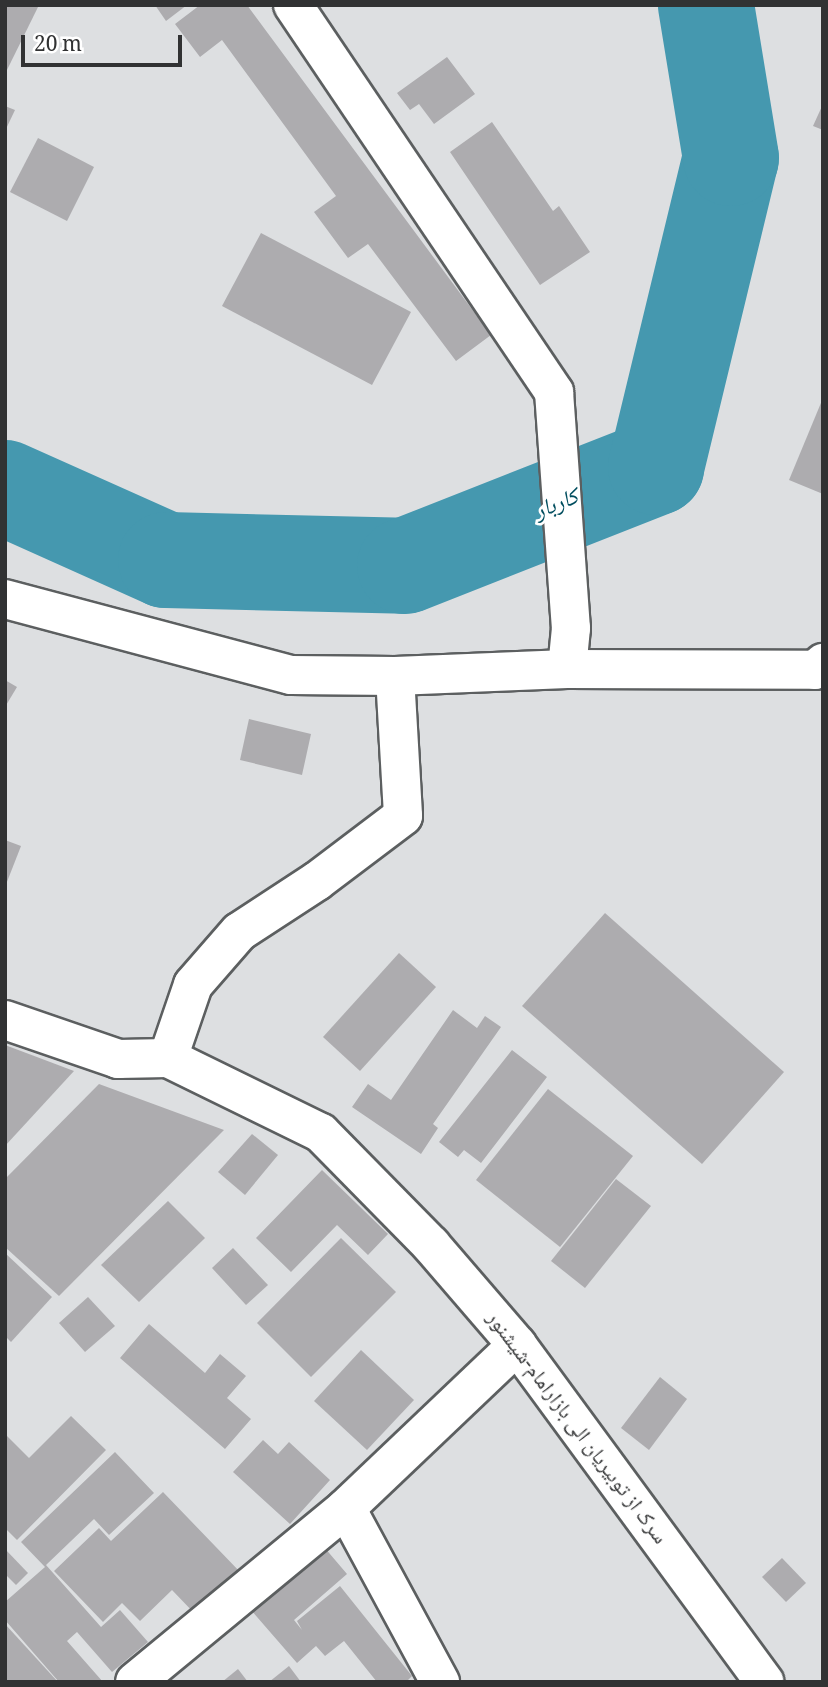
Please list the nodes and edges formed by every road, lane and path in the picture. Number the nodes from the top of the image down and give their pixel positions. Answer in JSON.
{"nodes":[{"id":1,"x":293,"y":5,"type":"edge"},
{"id":2,"x":5,"y":599,"type":"edge"},
{"id":3,"x":823,"y":663,"type":"edge"},
{"id":4,"x":567,"y":669,"type":"junction"},
{"id":5,"x":395,"y":676,"type":"junction"},
{"id":6,"x":5,"y":1020,"type":"edge"},
{"id":7,"x":168,"y":1058,"type":"junction"},
{"id":8,"x":517,"y":1345,"type":"junction"},
{"id":9,"x":346,"y":1508,"type":"junction"},
{"id":10,"x":135,"y":1682,"type":"edge"},
{"id":11,"x":440,"y":1682,"type":"edge"},
{"id":12,"x":765,"y":1682,"type":"edge"}],
"edges":[{"from":1,"to":4,"type":"street"},
{"from":2,"to":5,"type":"street"},
{"from":3,"to":4,"type":"street"},
{"from":4,"to":5,"type":"street"},
{"from":5,"to":7,"type":"street"},
{"from":6,"to":7,"type":"street"},
{"from":7,"to":8,"type":"street","name":"سرک از توبیریان الی بازارامام-شیشنور"},
{"from":8,"to":9,"type":"street"},
{"from":8,"to":12,"type":"street","name":"سرک از توبیریان الی بازارامام-شیشنور"},
{"from":9,"to":10,"type":"street"},
{"from":9,"to":11,"type":"street"}]}
